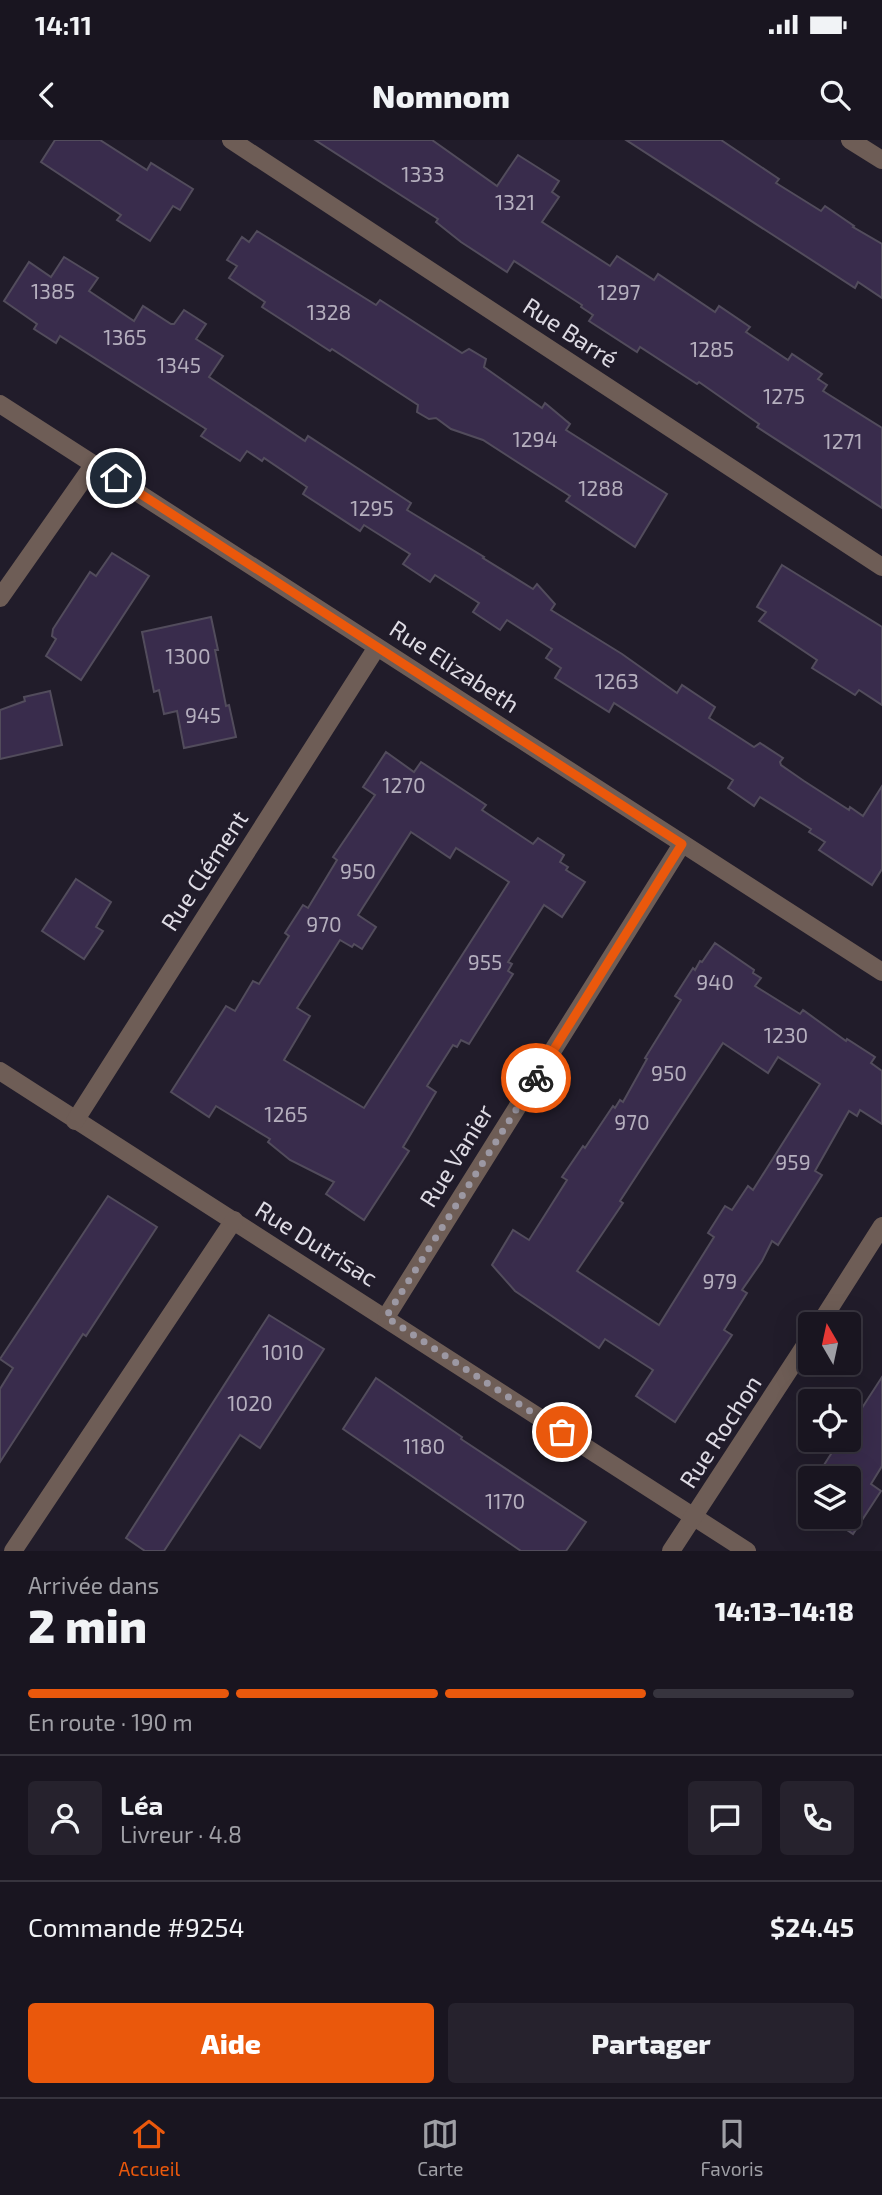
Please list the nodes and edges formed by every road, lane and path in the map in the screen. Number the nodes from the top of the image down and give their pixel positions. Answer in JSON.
{"nodes":[{"id":1,"x":231,"y":140,"type":"edge"},
{"id":2,"x":850,"y":140,"type":"edge"},
{"id":3,"x":882,"y":160,"type":"edge"},
{"id":4,"x":0,"y":404,"type":"edge"},
{"id":5,"x":94,"y":464,"type":"junction"},
{"id":6,"x":882,"y":567,"type":"edge"},
{"id":7,"x":0,"y":598,"type":"edge"},
{"id":8,"x":377,"y":647,"type":"junction"},
{"id":9,"x":682,"y":844,"type":"junction"},
{"id":10,"x":882,"y":972,"type":"edge"},
{"id":11,"x":0,"y":1071,"type":"edge"},
{"id":12,"x":75,"y":1121,"type":"junction"},
{"id":13,"x":234,"y":1220,"type":"junction"},
{"id":14,"x":882,"y":1226,"type":"edge"},
{"id":15,"x":827,"y":1312,"type":"edge"},
{"id":16,"x":386,"y":1317,"type":"junction"},
{"id":17,"x":798,"y":1357,"type":"edge"},
{"id":18,"x":695,"y":1517,"type":"junction"},
{"id":19,"x":13,"y":1551,"type":"edge"},
{"id":20,"x":671,"y":1551,"type":"edge"},
{"id":21,"x":747,"y":1551,"type":"edge"}],
"edges":[{"from":1,"to":6,"type":"street","name":"Rue Barré"},
{"from":2,"to":3,"type":"street"},
{"from":4,"to":5,"type":"street","name":"Rue Elizabeth"},
{"from":5,"to":7,"type":"street"},
{"from":5,"to":8,"type":"street","name":"Rue Elizabeth"},
{"from":8,"to":9,"type":"street","name":"Rue Elizabeth"},
{"from":8,"to":12,"type":"street","name":"Rue Clément"},
{"from":9,"to":10,"type":"street","name":"Rue Elizabeth"},
{"from":9,"to":16,"type":"street","name":"Rue Vanier"},
{"from":11,"to":12,"type":"street","name":"Rue Dutrisac"},
{"from":12,"to":13,"type":"street","name":"Rue Dutrisac"},
{"from":13,"to":16,"type":"street","name":"Rue Dutrisac"},
{"from":13,"to":19,"type":"street"},
{"from":14,"to":15,"type":"street"},
{"from":16,"to":18,"type":"street","name":"Rue Dutrisac"},
{"from":17,"to":18,"type":"street","name":"Rue Rochon"},
{"from":18,"to":20,"type":"street","name":"Rue Rochon"},
{"from":18,"to":21,"type":"street","name":"Rue Dutrisac"}]}
